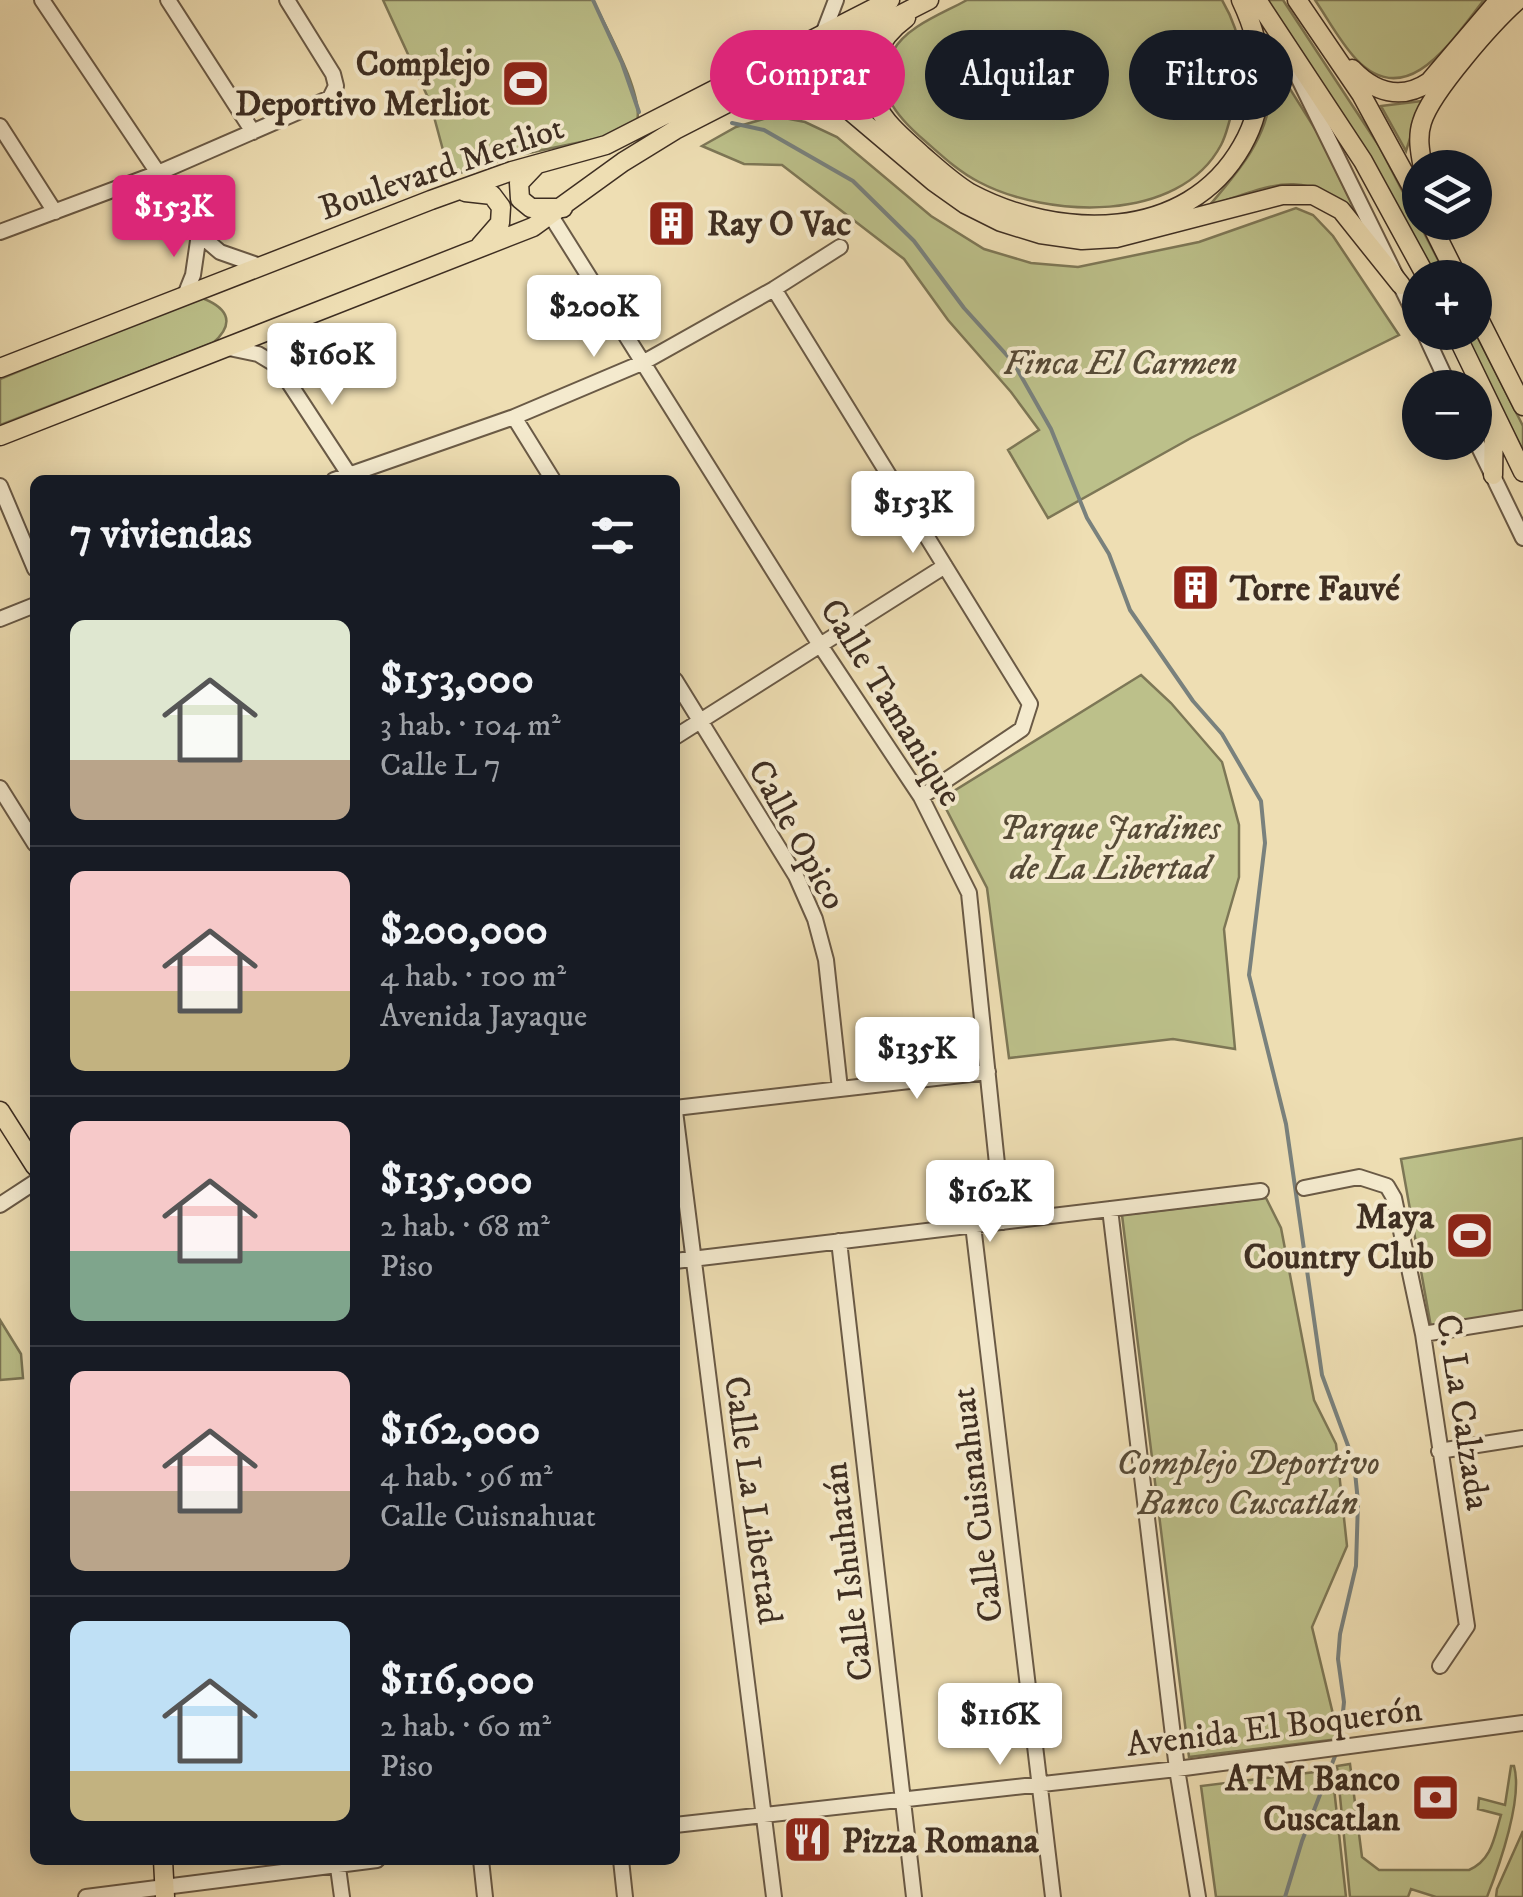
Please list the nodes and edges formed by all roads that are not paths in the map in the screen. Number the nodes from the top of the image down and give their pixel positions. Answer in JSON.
{"nodes":[{"id":1,"x":42,"y":0,"type":"edge"},
{"id":2,"x":168,"y":0,"type":"edge"},
{"id":3,"x":286,"y":0,"type":"edge"},
{"id":4,"x":836,"y":0,"type":"edge"},
{"id":5,"x":890,"y":0,"type":"edge"},
{"id":6,"x":930,"y":0,"type":"edge"},
{"id":7,"x":1242,"y":0,"type":"edge"},
{"id":8,"x":1257,"y":0,"type":"edge"},
{"id":9,"x":1297,"y":0,"type":"edge"},
{"id":10,"x":1499,"y":0,"type":"edge"},
{"id":11,"x":1518,"y":0,"type":"edge"},
{"id":12,"x":1270,"y":19,"type":"junction"},
{"id":13,"x":825,"y":30,"type":"edge"},
{"id":14,"x":831,"y":30,"type":"edge"},
{"id":15,"x":869,"y":30,"type":"edge"},
{"id":16,"x":1334,"y":51,"type":"junction"},
{"id":17,"x":710,"y":92,"type":"edge"},
{"id":18,"x":710,"y":111,"type":"edge"},
{"id":19,"x":862,"y":120,"type":"edge"},
{"id":20,"x":0,"y":126,"type":"edge"},
{"id":21,"x":253,"y":132,"type":"junction"},
{"id":22,"x":1420,"y":150,"type":"edge"},
{"id":23,"x":538,"y":164,"type":"junction"},
{"id":24,"x":1402,"y":169,"type":"edge"},
{"id":25,"x":158,"y":172,"type":"junction"},
{"id":26,"x":454,"y":192,"type":"junction"},
{"id":27,"x":55,"y":212,"type":"junction"},
{"id":28,"x":558,"y":212,"type":"junction"},
{"id":29,"x":0,"y":232,"type":"edge"},
{"id":30,"x":199,"y":234,"type":"junction"},
{"id":31,"x":840,"y":247,"type":"dead end"},
{"id":32,"x":476,"y":250,"type":"junction"},
{"id":33,"x":1417,"y":260,"type":"edge"},
{"id":34,"x":260,"y":266,"type":"junction"},
{"id":35,"x":1401,"y":285,"type":"joint"},
{"id":36,"x":774,"y":289,"type":"junction"},
{"id":37,"x":186,"y":295,"type":"junction"},
{"id":38,"x":281,"y":325,"type":"junction"},
{"id":39,"x":1492,"y":345,"type":"edge"},
{"id":40,"x":222,"y":347,"type":"junction"},
{"id":41,"x":1463,"y":350,"type":"edge"},
{"id":42,"x":644,"y":362,"type":"junction"},
{"id":43,"x":278,"y":366,"type":"junction"},
{"id":44,"x":0,"y":368,"type":"edge"},
{"id":45,"x":1523,"y":406,"type":"edge"},
{"id":46,"x":1494,"y":414,"type":"junction"},
{"id":47,"x":514,"y":417,"type":"junction"},
{"id":48,"x":0,"y":436,"type":"edge"},
{"id":49,"x":1485,"y":460,"type":"edge"},
{"id":50,"x":1523,"y":472,"type":"edge"},
{"id":51,"x":343,"y":475,"type":"edge"},
{"id":52,"x":353,"y":475,"type":"edge"},
{"id":53,"x":550,"y":475,"type":"edge"},
{"id":54,"x":1492,"y":475,"type":"junction"},
{"id":55,"x":0,"y":486,"type":"edge"},
{"id":56,"x":1523,"y":538,"type":"edge"},
{"id":57,"x":30,"y":557,"type":"edge"},
{"id":58,"x":946,"y":566,"type":"junction"},
{"id":59,"x":30,"y":607,"type":"edge"},
{"id":60,"x":0,"y":618,"type":"edge"},
{"id":61,"x":820,"y":645,"type":"junction"},
{"id":62,"x":680,"y":688,"type":"edge"},
{"id":63,"x":700,"y":721,"type":"junction"},
{"id":64,"x":680,"y":734,"type":"edge"},
{"id":65,"x":0,"y":788,"type":"edge"},
{"id":66,"x":921,"y":797,"type":"junction"},
{"id":67,"x":30,"y":836,"type":"edge"},
{"id":68,"x":988,"y":1072,"type":"junction"},
{"id":69,"x":840,"y":1089,"type":"junction"},
{"id":70,"x":680,"y":1108,"type":"edge"},
{"id":71,"x":0,"y":1110,"type":"edge"},
{"id":72,"x":680,"y":1153,"type":"edge"},
{"id":73,"x":30,"y":1158,"type":"edge"},
{"id":74,"x":30,"y":1185,"type":"edge"},
{"id":75,"x":1304,"y":1188,"type":"dead end"},
{"id":76,"x":1261,"y":1191,"type":"dead end"},
{"id":77,"x":0,"y":1205,"type":"edge"},
{"id":78,"x":1110,"y":1209,"type":"junction"},
{"id":79,"x":1003,"y":1222,"type":"junction"},
{"id":80,"x":973,"y":1225,"type":"junction"},
{"id":81,"x":839,"y":1241,"type":"junction"},
{"id":82,"x":692,"y":1259,"type":"junction"},
{"id":83,"x":680,"y":1260,"type":"edge"},
{"id":84,"x":1523,"y":1318,"type":"edge"},
{"id":85,"x":1423,"y":1334,"type":"junction"},
{"id":86,"x":1523,"y":1438,"type":"edge"},
{"id":87,"x":1439,"y":1451,"type":"junction"},
{"id":88,"x":1440,"y":1666,"type":"dead end"},
{"id":89,"x":1523,"y":1724,"type":"edge"},
{"id":90,"x":1177,"y":1769,"type":"junction"},
{"id":91,"x":1040,"y":1786,"type":"junction"},
{"id":92,"x":902,"y":1800,"type":"junction"},
{"id":93,"x":766,"y":1815,"type":"junction"},
{"id":94,"x":680,"y":1824,"type":"edge"},
{"id":95,"x":163,"y":1865,"type":"edge"},
{"id":96,"x":319,"y":1865,"type":"edge"},
{"id":97,"x":337,"y":1865,"type":"edge"},
{"id":98,"x":482,"y":1865,"type":"edge"},
{"id":99,"x":622,"y":1865,"type":"edge"},
{"id":100,"x":164,"y":1891,"type":"edge"},
{"id":101,"x":86,"y":1897,"type":"edge"},
{"id":102,"x":342,"y":1897,"type":"edge"},
{"id":103,"x":486,"y":1897,"type":"edge"},
{"id":104,"x":625,"y":1897,"type":"edge"},
{"id":105,"x":774,"y":1897,"type":"edge"},
{"id":106,"x":914,"y":1897,"type":"edge"},
{"id":107,"x":1053,"y":1897,"type":"edge"},
{"id":108,"x":1198,"y":1897,"type":"edge"}],
"edges":[{"from":1,"to":25,"type":"street"},
{"from":2,"to":21,"type":"street"},
{"from":3,"to":21,"type":"street"},
{"from":4,"to":13,"type":"street"},
{"from":5,"to":14,"type":"main road","name":"Boulevard Merliot"},
{"from":6,"to":7,"type":"main road"},
{"from":6,"to":15,"type":"main road","name":"Boulevard Merliot"},
{"from":8,"to":12,"type":"main road"},
{"from":9,"to":16,"type":"main road"},
{"from":10,"to":16,"type":"main road"},
{"from":11,"to":22,"type":"main road"},
{"from":12,"to":33,"type":"main road"},
{"from":12,"to":35,"type":"street"},
{"from":16,"to":24,"type":"main road"},
{"from":17,"to":23,"type":"main road","name":"Boulevard Merliot"},
{"from":18,"to":28,"type":"main road","name":"Boulevard Merliot"},
{"from":19,"to":35,"type":"main road"},
{"from":20,"to":27,"type":"street"},
{"from":21,"to":25,"type":"street"},
{"from":23,"to":26,"type":"main road","name":"Boulevard Merliot"},
{"from":23,"to":28,"type":"main road"},
{"from":25,"to":27,"type":"street"},
{"from":25,"to":30,"type":"street"},
{"from":26,"to":32,"type":"main road"},
{"from":26,"to":34,"type":"main road","name":"Boulevard Merliot"},
{"from":27,"to":29,"type":"street"},
{"from":28,"to":32,"type":"main road","name":"Boulevard Merliot"},
{"from":28,"to":42,"type":"street","name":"Calle Tamanique"},
{"from":30,"to":34,"type":"street"},
{"from":30,"to":37,"type":"street"},
{"from":31,"to":36,"type":"street"},
{"from":32,"to":38,"type":"main road","name":"Boulevard Merliot"},
{"from":34,"to":37,"type":"main road","name":"Boulevard Merliot"},
{"from":36,"to":42,"type":"street"},
{"from":36,"to":58,"type":"street"},
{"from":37,"to":44,"type":"main road","name":"Boulevard Merliot"},
{"from":38,"to":40,"type":"main road","name":"Boulevard Merliot"},
{"from":38,"to":43,"type":"street"},
{"from":39,"to":45,"type":"main road"},
{"from":40,"to":43,"type":"street"},
{"from":40,"to":48,"type":"main road","name":"Boulevard Merliot"},
{"from":41,"to":46,"type":"main road"},
{"from":42,"to":47,"type":"street"},
{"from":42,"to":61,"type":"street","name":"Calle Tamanique"},
{"from":43,"to":51,"type":"street"},
{"from":46,"to":50,"type":"main road"},
{"from":46,"to":54,"type":"main road"},
{"from":47,"to":52,"type":"street"},
{"from":47,"to":53,"type":"street"},
{"from":49,"to":54,"type":"street"},
{"from":54,"to":56,"type":"street"},
{"from":55,"to":57,"type":"street"},
{"from":58,"to":61,"type":"street"},
{"from":58,"to":66,"type":"street"},
{"from":59,"to":60,"type":"street"},
{"from":61,"to":63,"type":"street"},
{"from":61,"to":66,"type":"street","name":"Calle Tamanique"},
{"from":62,"to":63,"type":"street","name":"Calle Opico"},
{"from":63,"to":64,"type":"street"},
{"from":63,"to":69,"type":"street","name":"Calle Opico"},
{"from":65,"to":67,"type":"street"},
{"from":66,"to":68,"type":"street","name":"Calle Tamanique"},
{"from":68,"to":69,"type":"street"},
{"from":68,"to":79,"type":"street","name":"Calle Tamanique"},
{"from":69,"to":70,"type":"street"},
{"from":71,"to":73,"type":"main road"},
{"from":72,"to":82,"type":"street","name":"Calle La Libertad"},
{"from":74,"to":77,"type":"street"},
{"from":75,"to":85,"type":"street","name":"C. La Calzada"},
{"from":76,"to":78,"type":"street"},
{"from":78,"to":79,"type":"street"},
{"from":78,"to":90,"type":"street"},
{"from":79,"to":80,"type":"street"},
{"from":80,"to":81,"type":"street"},
{"from":80,"to":91,"type":"street","name":"Calle Cuisnahuat"},
{"from":81,"to":82,"type":"street"},
{"from":81,"to":92,"type":"street","name":"Calle Ishuhatán"},
{"from":82,"to":83,"type":"street"},
{"from":82,"to":93,"type":"street","name":"Calle La Libertad"},
{"from":84,"to":85,"type":"street"},
{"from":85,"to":87,"type":"street","name":"C. La Calzada"},
{"from":86,"to":87,"type":"street"},
{"from":87,"to":88,"type":"street","name":"C. La Calzada"},
{"from":89,"to":90,"type":"street","name":"Avenida El Boquerón"},
{"from":90,"to":91,"type":"street","name":"Avenida El Boquerón"},
{"from":90,"to":108,"type":"street"},
{"from":91,"to":92,"type":"street","name":"Avenida El Boquerón"},
{"from":91,"to":107,"type":"street","name":"Calle Cuisnahuat"},
{"from":92,"to":93,"type":"street","name":"Avenida El Boquerón"},
{"from":92,"to":106,"type":"street","name":"Calle Ishuhatán"},
{"from":93,"to":94,"type":"street","name":"Avenida El Boquerón"},
{"from":93,"to":105,"type":"street","name":"Calle La Libertad"},
{"from":95,"to":100,"type":"main road"},
{"from":96,"to":100,"type":"street"},
{"from":97,"to":102,"type":"street"},
{"from":98,"to":103,"type":"street"},
{"from":99,"to":104,"type":"street"},
{"from":100,"to":101,"type":"street"}]}
